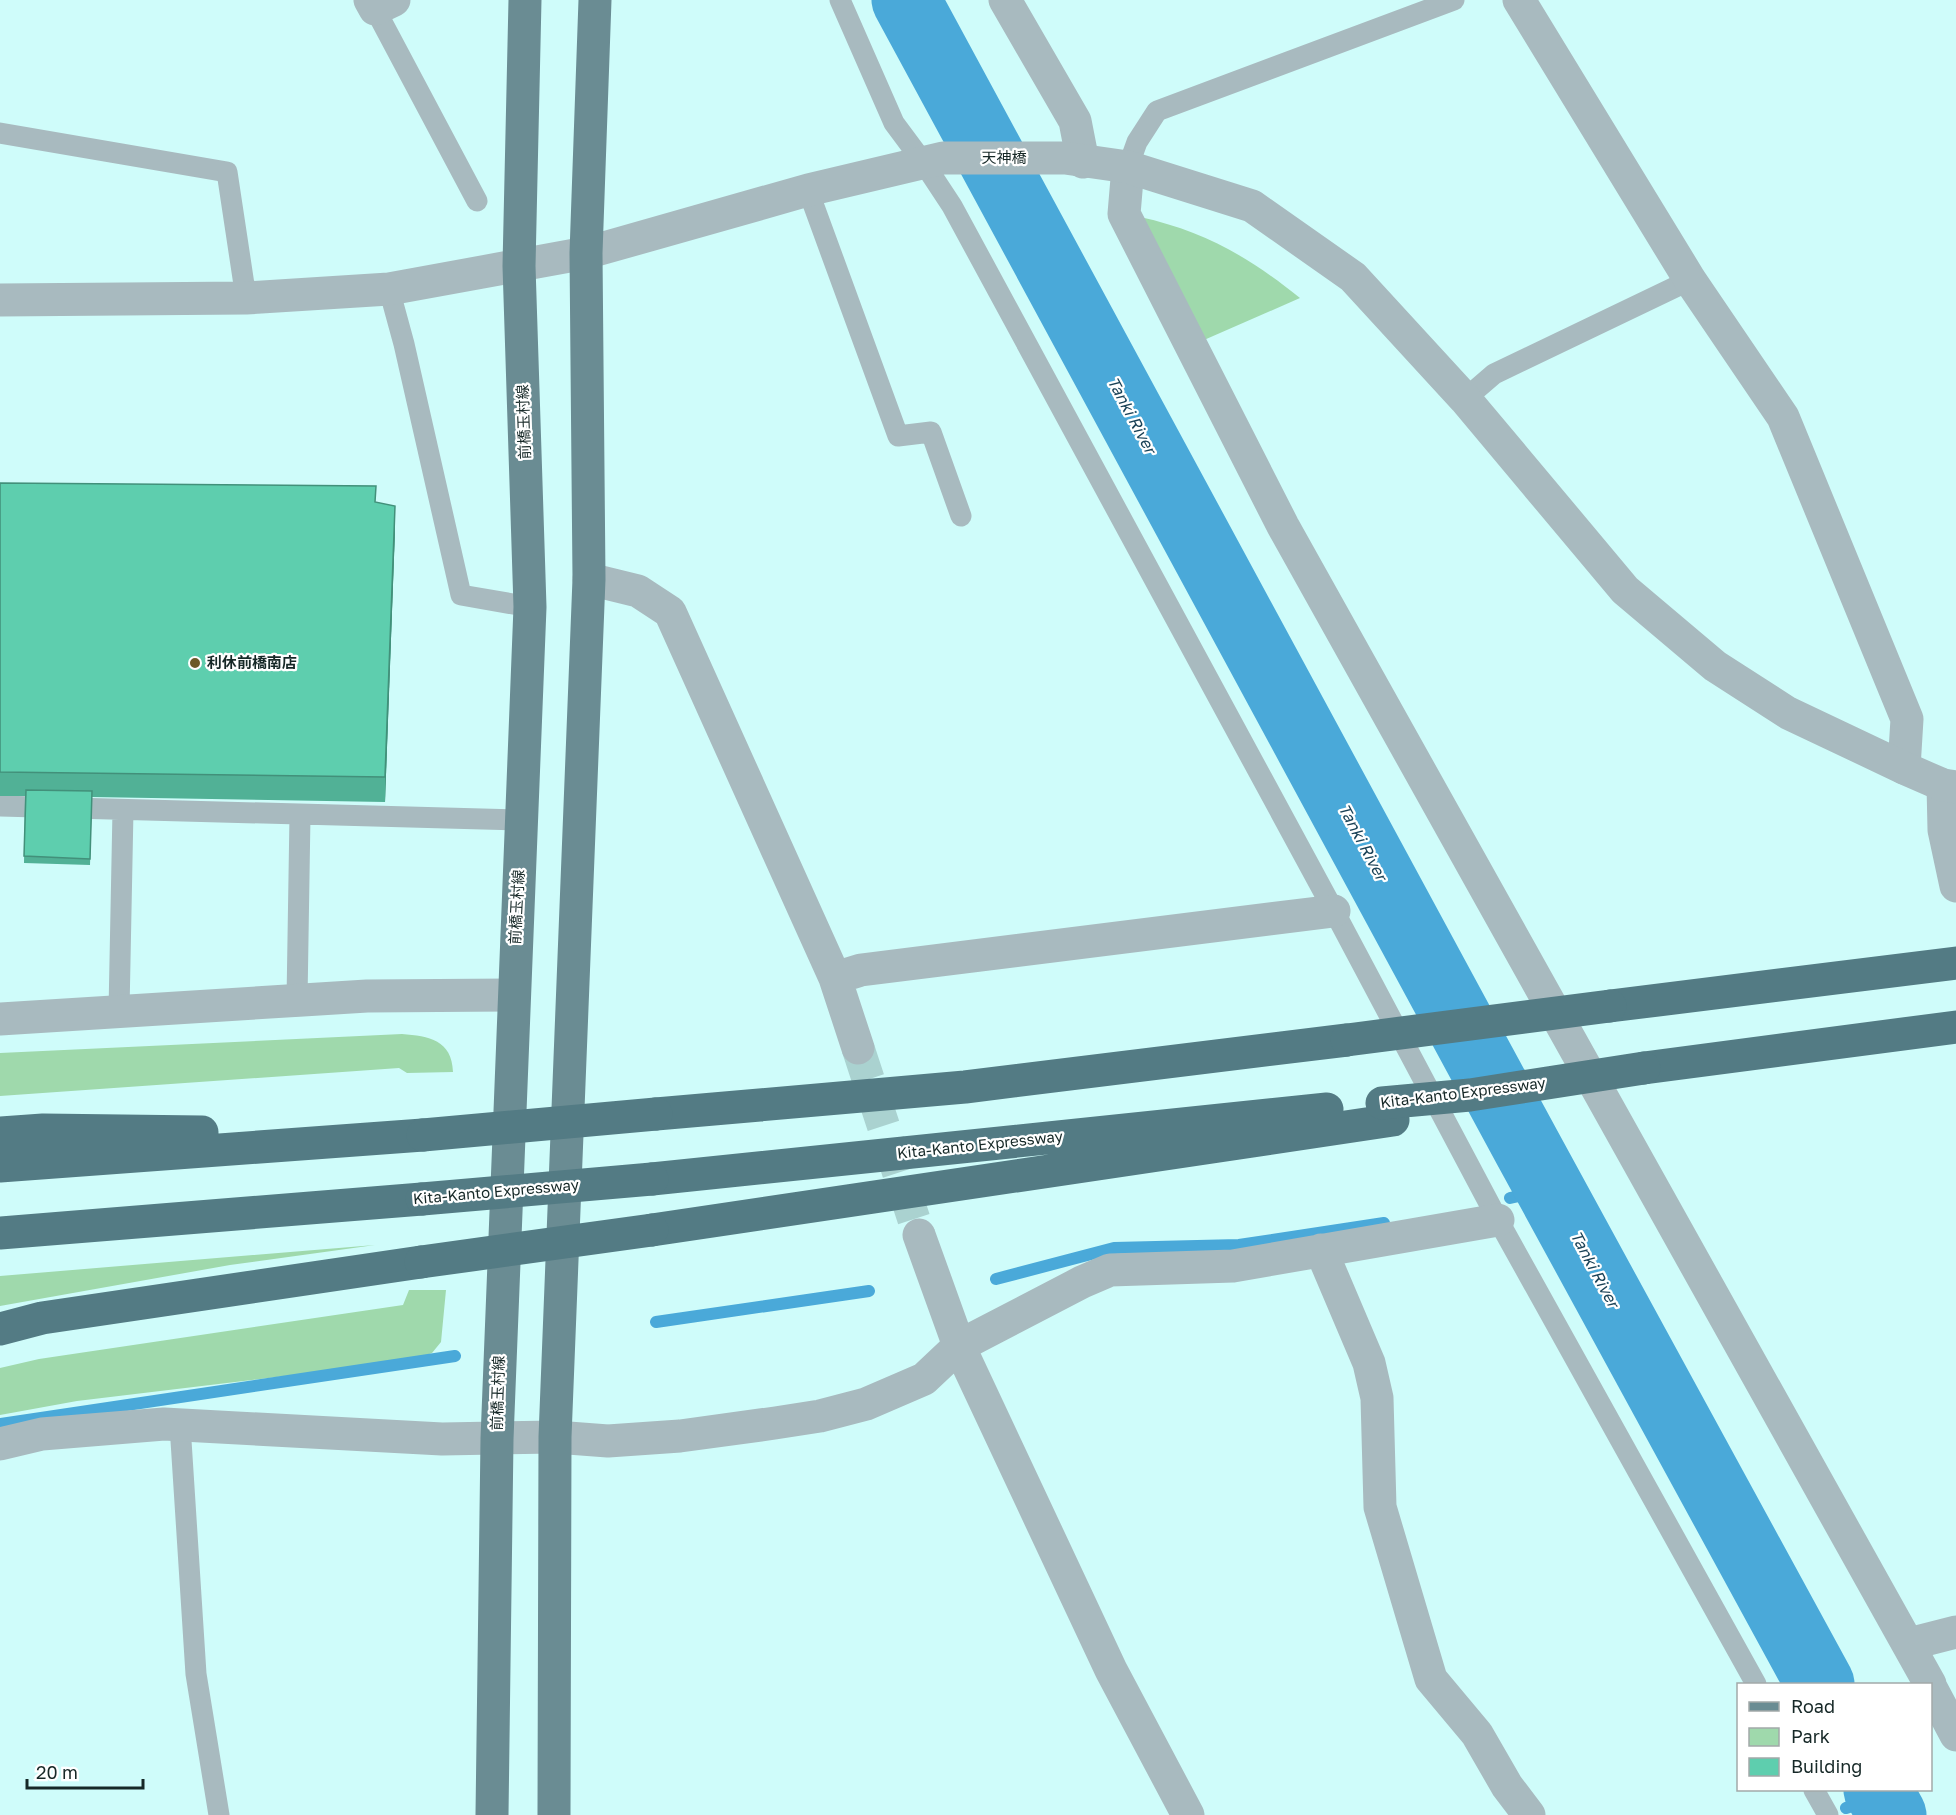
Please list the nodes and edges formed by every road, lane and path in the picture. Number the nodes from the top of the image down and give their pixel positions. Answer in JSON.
{"nodes":[{"id":1,"x":525,"y":0,"type":"edge"},
{"id":2,"x":595,"y":0,"type":"edge"},
{"id":3,"x":840,"y":0,"type":"edge"},
{"id":4,"x":1005,"y":0,"type":"edge"},
{"id":5,"x":1454,"y":0,"type":"edge"},
{"id":6,"x":1519,"y":0,"type":"edge"},
{"id":7,"x":380,"y":3,"type":"edge"},
{"id":8,"x":0,"y":133,"type":"edge"},
{"id":9,"x":933,"y":160,"type":"junction"},
{"id":10,"x":1074,"y":160,"type":"junction"},
{"id":11,"x":1128,"y":167,"type":"junction"},
{"id":12,"x":808,"y":190,"type":"junction"},
{"id":13,"x":477,"y":201,"type":"dead end"},
{"id":14,"x":586,"y":253,"type":"junction"},
{"id":15,"x":519,"y":266,"type":"junction"},
{"id":16,"x":1690,"y":280,"type":"junction"},
{"id":17,"x":389,"y":289,"type":"junction"},
{"id":18,"x":246,"y":298,"type":"junction"},
{"id":19,"x":0,"y":300,"type":"edge"},
{"id":20,"x":1465,"y":399,"type":"junction"},
{"id":21,"x":961,"y":516,"type":"dead end"},
{"id":22,"x":589,"y":579,"type":"junction"},
{"id":23,"x":530,"y":607,"type":"junction"},
{"id":24,"x":1904,"y":768,"type":"junction"},
{"id":25,"x":1949,"y":786,"type":"edge"},
{"id":26,"x":0,"y":806,"type":"edge"},
{"id":27,"x":123,"y":810,"type":"junction"},
{"id":28,"x":300,"y":815,"type":"junction"},
{"id":29,"x":521,"y":820,"type":"junction"},
{"id":30,"x":1956,"y":886,"type":"edge"},
{"id":31,"x":1334,"y":910,"type":"junction"},
{"id":32,"x":1956,"y":963,"type":"edge"},
{"id":33,"x":835,"y":978,"type":"junction"},
{"id":34,"x":513,"y":995,"type":"junction"},
{"id":35,"x":297,"y":1000,"type":"junction"},
{"id":36,"x":119,"y":1011,"type":"junction"},
{"id":37,"x":0,"y":1019,"type":"edge"},
{"id":38,"x":1956,"y":1028,"type":"edge"},
{"id":39,"x":858,"y":1048,"type":"tunnel mouth"},
{"id":40,"x":1388,"y":1112,"type":"junction"},
{"id":41,"x":0,"y":1133,"type":"edge"},
{"id":42,"x":423,"y":1135,"type":"junction"},
{"id":43,"x":0,"y":1167,"type":"edge"},
{"id":44,"x":1498,"y":1220,"type":"junction"},
{"id":45,"x":0,"y":1233,"type":"edge"},
{"id":46,"x":919,"y":1235,"type":"tunnel mouth"},
{"id":47,"x":1321,"y":1250,"type":"junction"},
{"id":48,"x":0,"y":1329,"type":"edge"},
{"id":49,"x":958,"y":1346,"type":"junction"},
{"id":50,"x":180,"y":1425,"type":"junction"},
{"id":51,"x":555,"y":1437,"type":"junction"},
{"id":52,"x":497,"y":1438,"type":"junction"},
{"id":53,"x":0,"y":1444,"type":"edge"},
{"id":54,"x":1956,"y":1632,"type":"edge"},
{"id":55,"x":1909,"y":1644,"type":"junction"},
{"id":56,"x":1755,"y":1683,"type":"edge"},
{"id":57,"x":1929,"y":1683,"type":"edge"},
{"id":58,"x":1932,"y":1689,"type":"edge"},
{"id":59,"x":1956,"y":1735,"type":"edge"},
{"id":60,"x":1815,"y":1791,"type":"edge"},
{"id":61,"x":219,"y":1815,"type":"edge"},
{"id":62,"x":492,"y":1815,"type":"edge"},
{"id":63,"x":554,"y":1815,"type":"edge"},
{"id":64,"x":1188,"y":1815,"type":"edge"},
{"id":65,"x":1529,"y":1815,"type":"edge"},
{"id":66,"x":1828,"y":1815,"type":"edge"}],
"edges":[{"from":1,"to":15,"type":"main road","name":"前橋玉村線"},
{"from":2,"to":14,"type":"main road"},
{"from":3,"to":9,"type":"lane"},
{"from":4,"to":10,"type":"street"},
{"from":5,"to":11,"type":"lane"},
{"from":6,"to":16,"type":"street"},
{"from":7,"to":13,"type":"lane"},
{"from":8,"to":18,"type":"lane"},
{"from":9,"to":10,"type":"street","name":"天神橋"},
{"from":9,"to":12,"type":"street","name":"天神橋"},
{"from":9,"to":31,"type":"lane"},
{"from":10,"to":11,"type":"street","name":"天神橋"},
{"from":11,"to":20,"type":"street","name":"天神橋"},
{"from":11,"to":55,"type":"street"},
{"from":12,"to":14,"type":"street","name":"天神橋"},
{"from":12,"to":21,"type":"lane"},
{"from":14,"to":15,"type":"street","name":"天神橋"},
{"from":14,"to":22,"type":"main road"},
{"from":15,"to":17,"type":"street","name":"天神橋"},
{"from":15,"to":23,"type":"main road","name":"前橋玉村線"},
{"from":16,"to":20,"type":"lane"},
{"from":16,"to":24,"type":"street"},
{"from":17,"to":18,"type":"street","name":"天神橋"},
{"from":17,"to":23,"type":"lane"},
{"from":18,"to":19,"type":"street","name":"天神橋"},
{"from":20,"to":24,"type":"street","name":"天神橋"},
{"from":22,"to":33,"type":"street"},
{"from":22,"to":51,"type":"main road"},
{"from":23,"to":29,"type":"main road","name":"前橋玉村線"},
{"from":24,"to":25,"type":"street","name":"天神橋"},
{"from":25,"to":30,"type":"street"},
{"from":26,"to":27,"type":"lane"},
{"from":27,"to":28,"type":"lane"},
{"from":27,"to":36,"type":"lane"},
{"from":28,"to":29,"type":"lane"},
{"from":28,"to":35,"type":"lane"},
{"from":29,"to":34,"type":"main road","name":"前橋玉村線"},
{"from":31,"to":33,"type":"street"},
{"from":31,"to":44,"type":"lane"},
{"from":32,"to":42,"type":"highway","bridge":true},
{"from":33,"to":39,"type":"street"},
{"from":34,"to":35,"type":"street"},
{"from":34,"to":52,"type":"main road","name":"前橋玉村線"},
{"from":35,"to":36,"type":"street"},
{"from":36,"to":37,"type":"street"},
{"from":38,"to":40,"type":"highway","name":"Kita-Kanto Expressway","bridge":true},
{"from":40,"to":45,"type":"highway","name":"Kita-Kanto Expressway","bridge":true},
{"from":40,"to":48,"type":"highway","bridge":true},
{"from":41,"to":42,"type":"highway"},
{"from":42,"to":43,"type":"highway"},
{"from":44,"to":47,"type":"street"},
{"from":44,"to":56,"type":"lane"},
{"from":46,"to":49,"type":"street"},
{"from":47,"to":49,"type":"street"},
{"from":47,"to":65,"type":"street"},
{"from":49,"to":51,"type":"street"},
{"from":49,"to":64,"type":"street"},
{"from":50,"to":52,"type":"street"},
{"from":50,"to":53,"type":"street"},
{"from":50,"to":61,"type":"lane"},
{"from":51,"to":52,"type":"street"},
{"from":51,"to":63,"type":"main road"},
{"from":52,"to":62,"type":"main road","name":"前橋玉村線"},
{"from":54,"to":55,"type":"street"},
{"from":55,"to":57,"type":"street"},
{"from":58,"to":59,"type":"street"},
{"from":60,"to":66,"type":"lane"}]}
